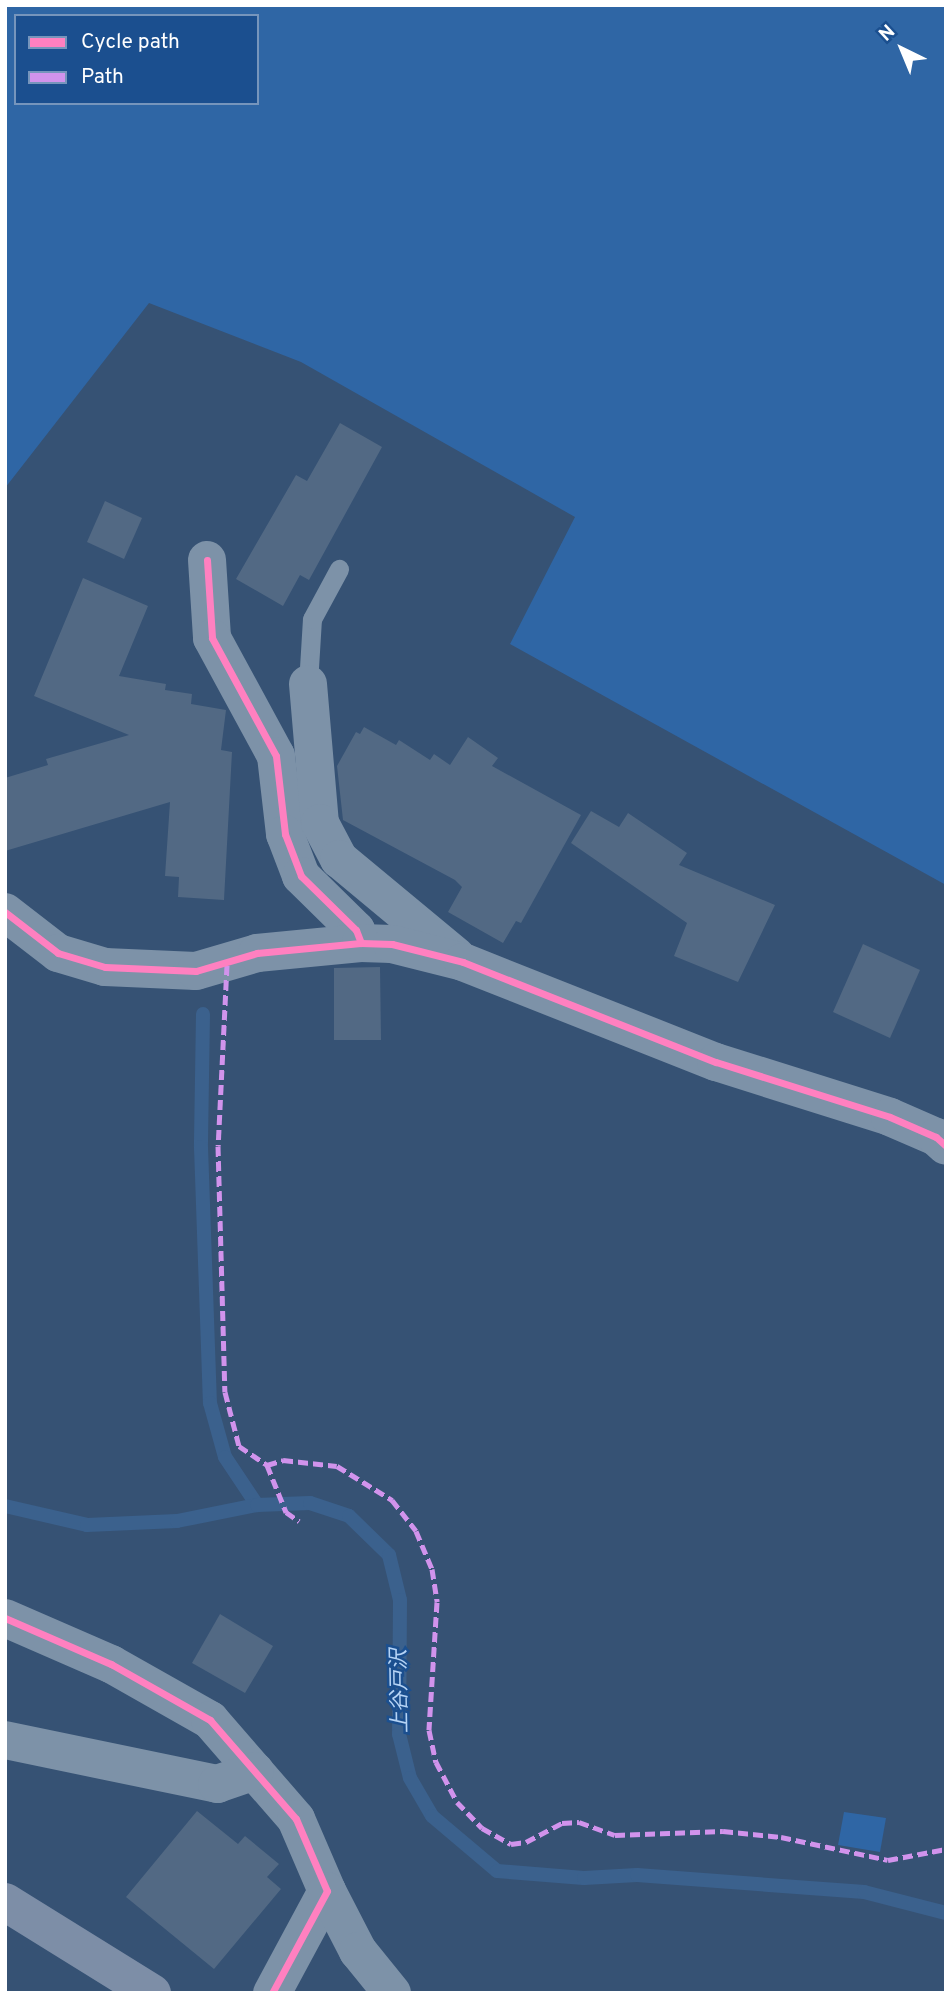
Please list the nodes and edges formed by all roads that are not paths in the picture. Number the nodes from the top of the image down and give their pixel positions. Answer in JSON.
{"nodes":[{"id":1,"x":206,"y":560,"type":"dead end"},
{"id":2,"x":339,"y":569,"type":"dead end"},
{"id":3,"x":308,"y":684,"type":"joint"},
{"id":4,"x":5,"y":912,"type":"edge"},
{"id":5,"x":361,"y":943,"type":"junction"},
{"id":6,"x":463,"y":962,"type":"junction"},
{"id":7,"x":946,"y":1146,"type":"edge"},
{"id":8,"x":5,"y":1618,"type":"edge"},
{"id":9,"x":5,"y":1741,"type":"edge"},
{"id":10,"x":255,"y":1771,"type":"junction"},
{"id":11,"x":327,"y":1891,"type":"junction"},
{"id":12,"x":5,"y":1902,"type":"edge"},
{"id":13,"x":152,"y":1993,"type":"edge"},
{"id":14,"x":272,"y":1993,"type":"edge"},
{"id":15,"x":392,"y":1993,"type":"edge"}],
"edges":[{"from":1,"to":5,"type":"street"},
{"from":2,"to":3,"type":"lane"},
{"from":3,"to":6,"type":"street"},
{"from":4,"to":5,"type":"street"},
{"from":5,"to":6,"type":"street"},
{"from":6,"to":7,"type":"street"},
{"from":8,"to":10,"type":"street"},
{"from":9,"to":10,"type":"street"},
{"from":10,"to":11,"type":"street"},
{"from":11,"to":14,"type":"street"},
{"from":11,"to":15,"type":"street"},
{"from":12,"to":13,"type":"main road"}]}
